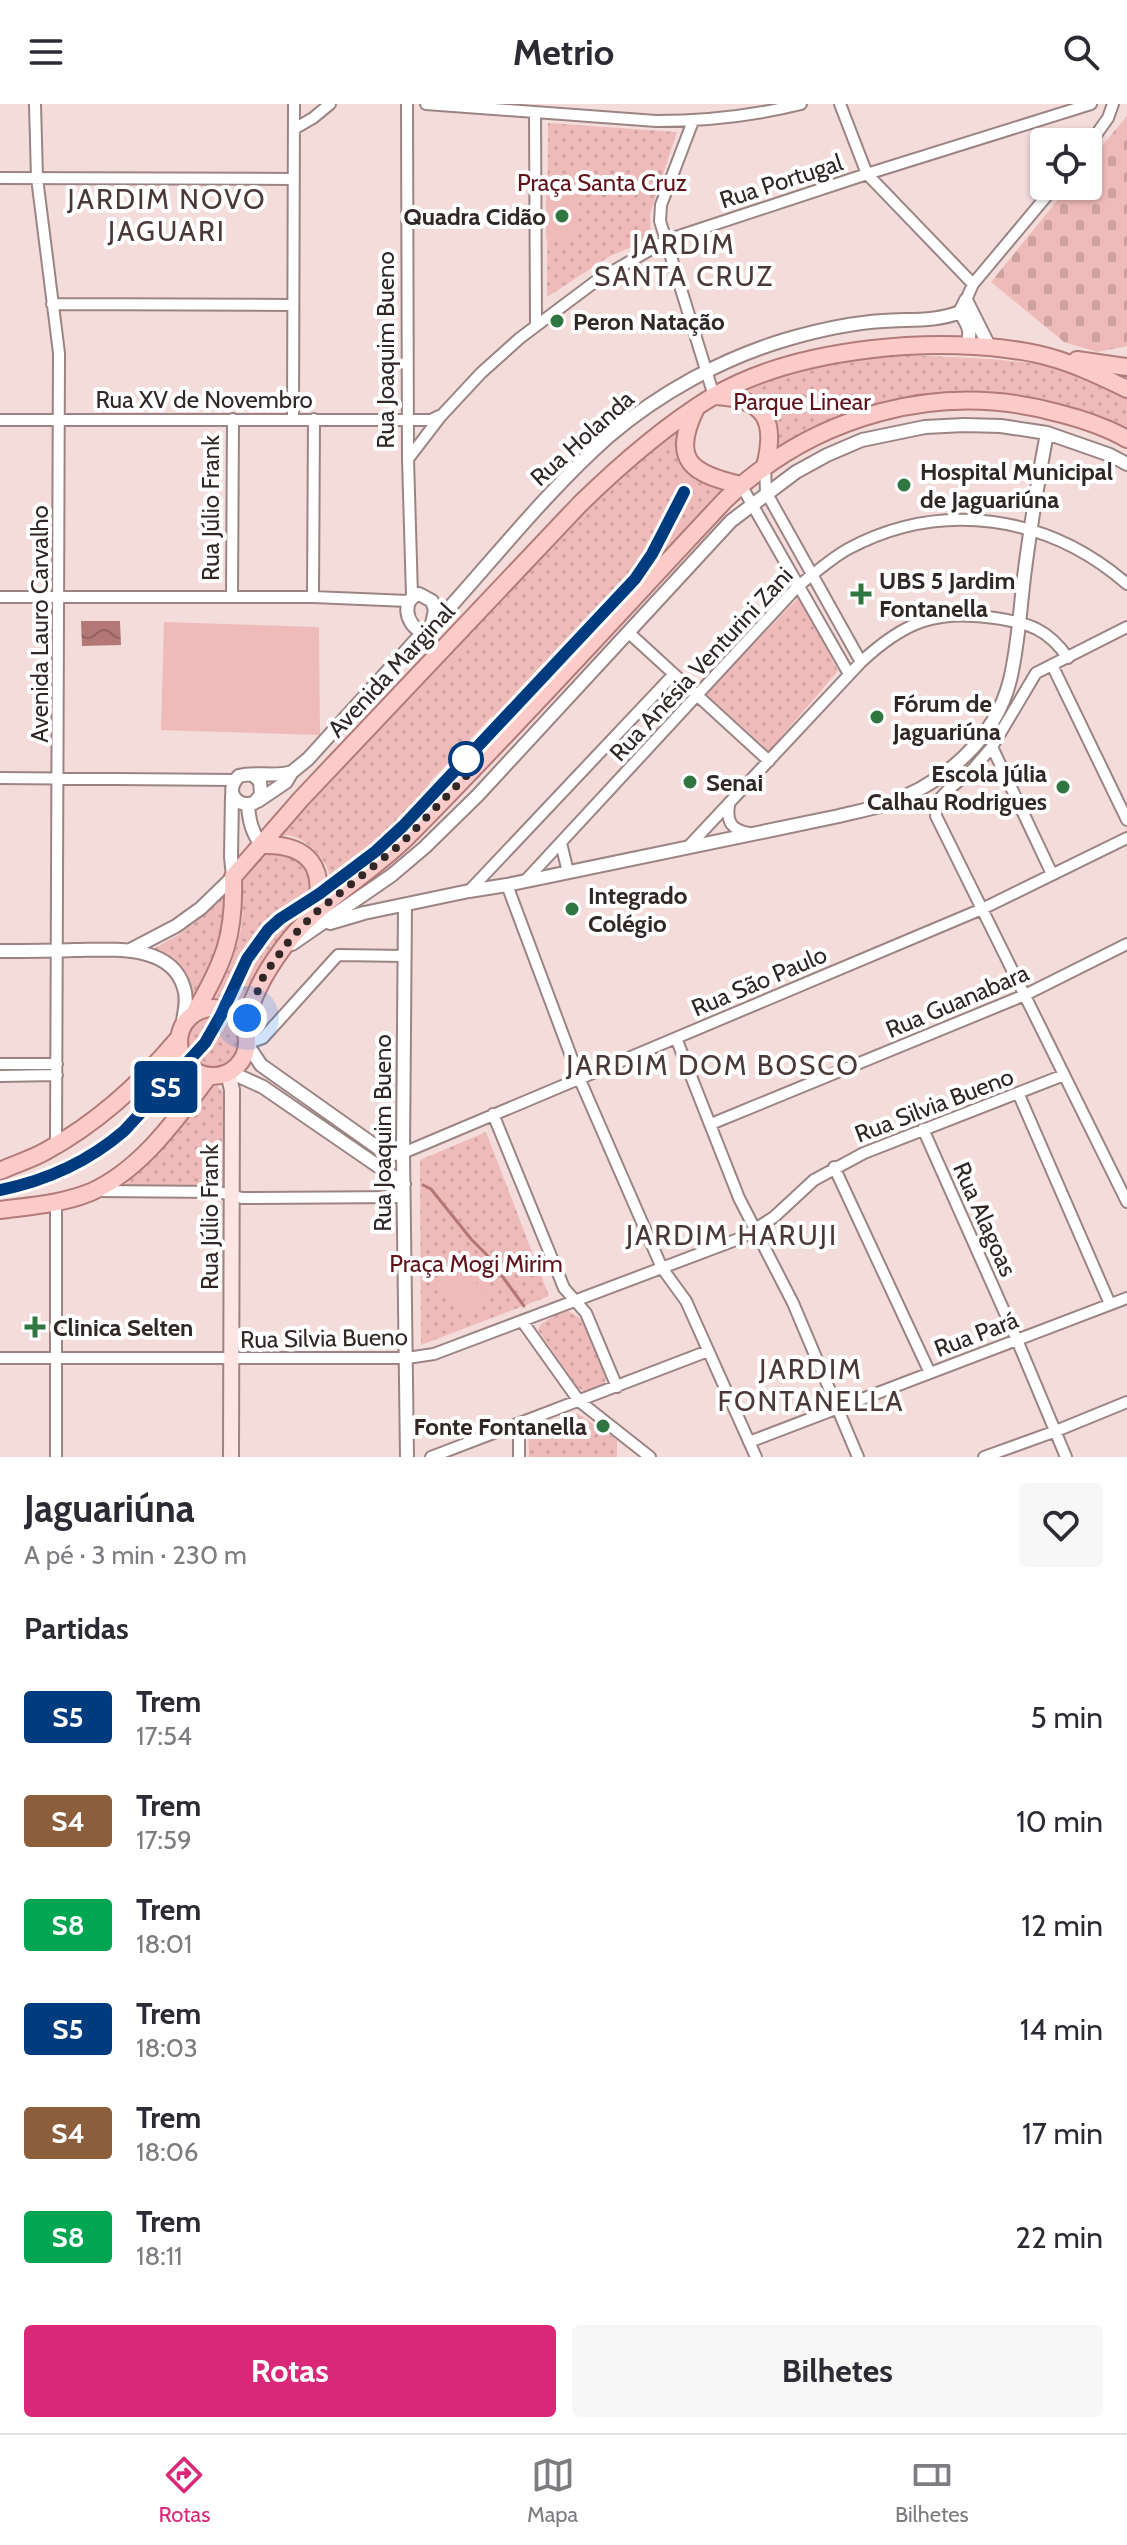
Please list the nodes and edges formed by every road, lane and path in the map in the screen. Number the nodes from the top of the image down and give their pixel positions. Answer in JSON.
{"nodes":[{"id":1,"x":35,"y":104,"type":"edge"},
{"id":2,"x":294,"y":104,"type":"edge"},
{"id":3,"x":330,"y":104,"type":"edge"},
{"id":4,"x":407,"y":104,"type":"edge"},
{"id":5,"x":426,"y":104,"type":"edge"},
{"id":6,"x":801,"y":104,"type":"edge"},
{"id":7,"x":840,"y":104,"type":"edge"},
{"id":8,"x":1091,"y":104,"type":"edge"},
{"id":9,"x":1113,"y":104,"type":"edge"},
{"id":10,"x":535,"y":112,"type":"junction"},
{"id":11,"x":693,"y":121,"type":"junction"},
{"id":12,"x":1101,"y":128,"type":"edge"},
{"id":13,"x":294,"y":129,"type":"junction"},
{"id":14,"x":867,"y":174,"type":"junction"},
{"id":15,"x":0,"y":178,"type":"edge"},
{"id":16,"x":37,"y":178,"type":"junction"},
{"id":17,"x":294,"y":179,"type":"junction"},
{"id":18,"x":1043,"y":200,"type":"edge"},
{"id":19,"x":667,"y":240,"type":"junction"},
{"id":20,"x":973,"y":284,"type":"junction"},
{"id":21,"x":52,"y":304,"type":"junction"},
{"id":22,"x":293,"y":305,"type":"junction"},
{"id":23,"x":963,"y":306,"type":"junction"},
{"id":24,"x":536,"y":325,"type":"junction"},
{"id":25,"x":966,"y":346,"type":"junction"},
{"id":26,"x":990,"y":348,"type":"junction"},
{"id":27,"x":1035,"y":354,"type":"junction"},
{"id":28,"x":1126,"y":366,"type":"edge"},
{"id":29,"x":706,"y":372,"type":"junction"},
{"id":30,"x":1127,"y":389,"type":"edge"},
{"id":31,"x":714,"y":396,"type":"junction"},
{"id":32,"x":697,"y":408,"type":"junction"},
{"id":33,"x":441,"y":416,"type":"junction"},
{"id":34,"x":233,"y":419,"type":"junction"},
{"id":35,"x":293,"y":419,"type":"junction"},
{"id":36,"x":314,"y":419,"type":"junction"},
{"id":37,"x":408,"y":419,"type":"junction"},
{"id":38,"x":0,"y":420,"type":"edge"},
{"id":39,"x":59,"y":420,"type":"junction"},
{"id":40,"x":1047,"y":433,"type":"junction"},
{"id":41,"x":1127,"y":439,"type":"edge"},
{"id":42,"x":408,"y":459,"type":"junction"},
{"id":43,"x":1127,"y":464,"type":"edge"},
{"id":44,"x":765,"y":466,"type":"junction"},
{"id":45,"x":741,"y":485,"type":"junction"},
{"id":46,"x":766,"y":492,"type":"junction"},
{"id":47,"x":752,"y":504,"type":"junction"},
{"id":48,"x":1030,"y":528,"type":"junction"},
{"id":49,"x":813,"y":575,"type":"junction"},
{"id":50,"x":473,"y":579,"type":"junction"},
{"id":51,"x":1127,"y":584,"type":"edge"},
{"id":52,"x":798,"y":586,"type":"junction"},
{"id":53,"x":0,"y":597,"type":"edge"},
{"id":54,"x":59,"y":597,"type":"junction"},
{"id":55,"x":232,"y":597,"type":"junction"},
{"id":56,"x":313,"y":597,"type":"junction"},
{"id":57,"x":410,"y":599,"type":"junction"},
{"id":58,"x":432,"y":601,"type":"junction"},
{"id":59,"x":408,"y":617,"type":"junction"},
{"id":60,"x":1019,"y":621,"type":"junction"},
{"id":61,"x":1127,"y":627,"type":"edge"},
{"id":62,"x":428,"y":629,"type":"junction"},
{"id":63,"x":628,"y":632,"type":"junction"},
{"id":64,"x":402,"y":658,"type":"junction"},
{"id":65,"x":1068,"y":658,"type":"junction"},
{"id":66,"x":861,"y":662,"type":"junction"},
{"id":67,"x":1052,"y":665,"type":"junction"},
{"id":68,"x":674,"y":674,"type":"junction"},
{"id":69,"x":849,"y":674,"type":"junction"},
{"id":70,"x":697,"y":695,"type":"junction"},
{"id":71,"x":992,"y":747,"type":"junction"},
{"id":72,"x":769,"y":761,"type":"junction"},
{"id":73,"x":292,"y":772,"type":"junction"},
{"id":74,"x":254,"y":776,"type":"junction"},
{"id":75,"x":0,"y":778,"type":"edge"},
{"id":76,"x":59,"y":778,"type":"junction"},
{"id":77,"x":235,"y":780,"type":"junction"},
{"id":78,"x":232,"y":795,"type":"junction"},
{"id":79,"x":253,"y":803,"type":"junction"},
{"id":80,"x":730,"y":804,"type":"junction"},
{"id":81,"x":1127,"y":820,"type":"edge"},
{"id":82,"x":753,"y":833,"type":"junction"},
{"id":83,"x":1127,"y":838,"type":"edge"},
{"id":84,"x":561,"y":843,"type":"junction"},
{"id":85,"x":261,"y":845,"type":"junction"},
{"id":86,"x":688,"y":847,"type":"junction"},
{"id":87,"x":568,"y":872,"type":"junction"},
{"id":88,"x":1052,"y":874,"type":"junction"},
{"id":89,"x":233,"y":877,"type":"junction"},
{"id":90,"x":526,"y":880,"type":"junction"},
{"id":91,"x":507,"y":885,"type":"junction"},
{"id":92,"x":469,"y":891,"type":"junction"},
{"id":93,"x":405,"y":905,"type":"junction"},
{"id":94,"x":982,"y":909,"type":"junction"},
{"id":95,"x":314,"y":914,"type":"junction"},
{"id":96,"x":308,"y":932,"type":"junction"},
{"id":97,"x":1127,"y":944,"type":"edge"},
{"id":98,"x":130,"y":950,"type":"junction"},
{"id":99,"x":0,"y":951,"type":"edge"},
{"id":100,"x":58,"y":951,"type":"junction"},
{"id":101,"x":280,"y":952,"type":"junction"},
{"id":102,"x":405,"y":956,"type":"junction"},
{"id":103,"x":1025,"y":995,"type":"junction"},
{"id":104,"x":195,"y":1012,"type":"junction"},
{"id":105,"x":180,"y":1032,"type":"junction"},
{"id":106,"x":676,"y":1038,"type":"junction"},
{"id":107,"x":247,"y":1039,"type":"junction"},
{"id":108,"x":0,"y":1064,"type":"edge"},
{"id":109,"x":57,"y":1070,"type":"junction"},
{"id":110,"x":229,"y":1072,"type":"junction"},
{"id":111,"x":1064,"y":1075,"type":"junction"},
{"id":112,"x":0,"y":1076,"type":"edge"},
{"id":113,"x":209,"y":1076,"type":"junction"},
{"id":114,"x":580,"y":1080,"type":"junction"},
{"id":115,"x":1019,"y":1095,"type":"junction"},
{"id":116,"x":493,"y":1114,"type":"junction"},
{"id":117,"x":711,"y":1124,"type":"junction"},
{"id":118,"x":923,"y":1129,"type":"junction"},
{"id":119,"x":56,"y":1145,"type":"junction"},
{"id":120,"x":403,"y":1153,"type":"junction"},
{"id":121,"x":834,"y":1167,"type":"junction"},
{"id":122,"x":0,"y":1171,"type":"edge"},
{"id":123,"x":404,"y":1191,"type":"junction"},
{"id":124,"x":92,"y":1192,"type":"junction"},
{"id":125,"x":231,"y":1195,"type":"junction"},
{"id":126,"x":1127,"y":1202,"type":"edge"},
{"id":127,"x":56,"y":1203,"type":"junction"},
{"id":128,"x":0,"y":1210,"type":"edge"},
{"id":129,"x":756,"y":1229,"type":"junction"},
{"id":130,"x":662,"y":1268,"type":"junction"},
{"id":131,"x":1127,"y":1298,"type":"edge"},
{"id":132,"x":574,"y":1301,"type":"junction"},
{"id":133,"x":1110,"y":1304,"type":"junction"},
{"id":134,"x":522,"y":1321,"type":"junction"},
{"id":135,"x":1017,"y":1340,"type":"junction"},
{"id":136,"x":708,"y":1351,"type":"junction"},
{"id":137,"x":0,"y":1358,"type":"edge"},
{"id":138,"x":57,"y":1358,"type":"junction"},
{"id":139,"x":407,"y":1358,"type":"junction"},
{"id":140,"x":231,"y":1359,"type":"junction"},
{"id":141,"x":930,"y":1373,"type":"junction"},
{"id":142,"x":617,"y":1387,"type":"junction"},
{"id":143,"x":579,"y":1401,"type":"junction"},
{"id":144,"x":1127,"y":1402,"type":"edge"},
{"id":145,"x":838,"y":1408,"type":"junction"},
{"id":146,"x":519,"y":1424,"type":"junction"},
{"id":147,"x":1056,"y":1431,"type":"junction"},
{"id":148,"x":632,"y":1441,"type":"junction"},
{"id":149,"x":749,"y":1442,"type":"junction"},
{"id":150,"x":56,"y":1457,"type":"edge"},
{"id":151,"x":231,"y":1457,"type":"edge"},
{"id":152,"x":407,"y":1457,"type":"edge"},
{"id":153,"x":431,"y":1457,"type":"edge"},
{"id":154,"x":519,"y":1457,"type":"edge"},
{"id":155,"x":632,"y":1457,"type":"edge"},
{"id":156,"x":650,"y":1457,"type":"edge"},
{"id":157,"x":756,"y":1457,"type":"edge"},
{"id":158,"x":858,"y":1457,"type":"edge"},
{"id":159,"x":984,"y":1457,"type":"edge"},
{"id":160,"x":1066,"y":1457,"type":"edge"}],
"edges":[{"from":1,"to":16,"type":"street","name":"Avenida Lauro Carvalho"},
{"from":2,"to":13,"type":"street"},
{"from":3,"to":13,"type":"street"},
{"from":4,"to":37,"type":"street","name":"Rua Joaquim Bueno"},
{"from":5,"to":10,"type":"street"},
{"from":6,"to":11,"type":"street"},
{"from":7,"to":14,"type":"street"},
{"from":8,"to":14,"type":"street","name":"Rua Portugal"},
{"from":9,"to":12,"type":"street"},
{"from":10,"to":11,"type":"street"},
{"from":10,"to":24,"type":"street"},
{"from":11,"to":19,"type":"street"},
{"from":13,"to":17,"type":"street"},
{"from":14,"to":19,"type":"street","name":"Rua Portugal"},
{"from":14,"to":20,"type":"street"},
{"from":15,"to":16,"type":"street"},
{"from":16,"to":17,"type":"street"},
{"from":16,"to":21,"type":"street","name":"Avenida Lauro Carvalho"},
{"from":17,"to":22,"type":"street"},
{"from":18,"to":20,"type":"street"},
{"from":19,"to":24,"type":"street","name":"Rua Portugal"},
{"from":19,"to":29,"type":"street"},
{"from":20,"to":23,"type":"street"},
{"from":21,"to":22,"type":"street"},
{"from":21,"to":39,"type":"street","name":"Avenida Lauro Carvalho"},
{"from":22,"to":35,"type":"street"},
{"from":23,"to":25,"type":"street"},
{"from":23,"to":26,"type":"street"},
{"from":23,"to":29,"type":"street","name":"Rua Holanda"},
{"from":24,"to":33,"type":"street","name":"Rua Portugal"},
{"from":25,"to":26,"type":"main road"},
{"from":25,"to":31,"type":"main road"},
{"from":26,"to":27,"type":"main road"},
{"from":27,"to":28,"type":"main road"},
{"from":27,"to":30,"type":"main road"},
{"from":29,"to":31,"type":"street"},
{"from":29,"to":50,"type":"street","name":"Rua Holanda"},
{"from":31,"to":32,"type":"main road"},
{"from":31,"to":44,"type":"main road"},
{"from":32,"to":45,"type":"main road"},
{"from":32,"to":85,"type":"main road","name":"Avenida Marginal"},
{"from":33,"to":37,"type":"street","name":"Rua XV de Novembro"},
{"from":33,"to":42,"type":"street","name":"Rua Portugal"},
{"from":34,"to":35,"type":"street","name":"Rua XV de Novembro"},
{"from":34,"to":39,"type":"street","name":"Rua XV de Novembro"},
{"from":34,"to":55,"type":"street","name":"Rua Júlio Frank"},
{"from":35,"to":36,"type":"street","name":"Rua XV de Novembro"},
{"from":36,"to":37,"type":"street","name":"Rua XV de Novembro"},
{"from":36,"to":56,"type":"street"},
{"from":37,"to":42,"type":"street","name":"Rua Joaquim Bueno"},
{"from":38,"to":39,"type":"street","name":"Rua XV de Novembro"},
{"from":39,"to":54,"type":"street","name":"Avenida Lauro Carvalho"},
{"from":40,"to":43,"type":"street"},
{"from":40,"to":46,"type":"street"},
{"from":40,"to":48,"type":"street"},
{"from":41,"to":44,"type":"main road"},
{"from":42,"to":57,"type":"street","name":"Rua Joaquim Bueno"},
{"from":44,"to":45,"type":"main road"},
{"from":44,"to":46,"type":"street"},
{"from":45,"to":47,"type":"street"},
{"from":45,"to":95,"type":"main road"},
{"from":46,"to":47,"type":"street"},
{"from":46,"to":49,"type":"street"},
{"from":47,"to":52,"type":"street"},
{"from":47,"to":63,"type":"street"},
{"from":48,"to":49,"type":"street","name":"Rua Anésia Venturini Zani"},
{"from":48,"to":51,"type":"street","name":"Rua Anésia Venturini Zani"},
{"from":48,"to":60,"type":"street"},
{"from":49,"to":52,"type":"street","name":"Rua Anésia Venturini Zani"},
{"from":49,"to":66,"type":"street"},
{"from":50,"to":58,"type":"street"},
{"from":50,"to":62,"type":"street"},
{"from":52,"to":69,"type":"street"},
{"from":52,"to":70,"type":"street","name":"Rua Anésia Venturini Zani"},
{"from":53,"to":54,"type":"street"},
{"from":54,"to":55,"type":"street"},
{"from":54,"to":76,"type":"street","name":"Avenida Lauro Carvalho"},
{"from":55,"to":56,"type":"street"},
{"from":56,"to":57,"type":"street"},
{"from":57,"to":58,"type":"street"},
{"from":57,"to":59,"type":"street"},
{"from":58,"to":62,"type":"street"},
{"from":59,"to":62,"type":"street"},
{"from":59,"to":64,"type":"street"},
{"from":60,"to":65,"type":"street"},
{"from":60,"to":66,"type":"street"},
{"from":60,"to":82,"type":"street"},
{"from":61,"to":65,"type":"street"},
{"from":62,"to":64,"type":"street"},
{"from":63,"to":68,"type":"street"},
{"from":63,"to":96,"type":"street"},
{"from":64,"to":73,"type":"street"},
{"from":65,"to":67,"type":"street"},
{"from":66,"to":69,"type":"street"},
{"from":67,"to":71,"type":"street"},
{"from":67,"to":81,"type":"street"},
{"from":68,"to":70,"type":"street"},
{"from":68,"to":92,"type":"street","name":"Rua Anésia Venturini Zani"},
{"from":69,"to":72,"type":"street"},
{"from":70,"to":72,"type":"street"},
{"from":70,"to":84,"type":"street","name":"Rua Anésia Venturini Zani"},
{"from":71,"to":88,"type":"street"},
{"from":71,"to":94,"type":"street"},
{"from":72,"to":80,"type":"street"},
{"from":73,"to":74,"type":"street"},
{"from":73,"to":79,"type":"street"},
{"from":74,"to":77,"type":"street"},
{"from":74,"to":79,"type":"street"},
{"from":75,"to":76,"type":"street"},
{"from":76,"to":77,"type":"street"},
{"from":76,"to":100,"type":"street","name":"Avenida Lauro Carvalho"},
{"from":77,"to":78,"type":"street"},
{"from":78,"to":79,"type":"street"},
{"from":78,"to":89,"type":"street"},
{"from":79,"to":85,"type":"street"},
{"from":80,"to":82,"type":"street"},
{"from":80,"to":86,"type":"street"},
{"from":82,"to":86,"type":"street"},
{"from":83,"to":88,"type":"street","name":"Rua São Paulo"},
{"from":84,"to":87,"type":"street"},
{"from":84,"to":90,"type":"street","name":"Rua Anésia Venturini Zani"},
{"from":85,"to":89,"type":"main road","name":"Avenida Marginal"},
{"from":85,"to":95,"type":"main road"},
{"from":86,"to":87,"type":"street"},
{"from":87,"to":90,"type":"street"},
{"from":88,"to":94,"type":"street","name":"Rua São Paulo"},
{"from":89,"to":98,"type":"street"},
{"from":89,"to":104,"type":"main road"},
{"from":90,"to":91,"type":"street"},
{"from":91,"to":92,"type":"street"},
{"from":91,"to":114,"type":"street"},
{"from":92,"to":93,"type":"street"},
{"from":93,"to":96,"type":"street"},
{"from":93,"to":102,"type":"street","name":"Rua Joaquim Bueno"},
{"from":94,"to":103,"type":"street"},
{"from":94,"to":106,"type":"street","name":"Rua São Paulo"},
{"from":95,"to":101,"type":"main road"},
{"from":96,"to":101,"type":"street"},
{"from":97,"to":103,"type":"street","name":"Rua Guanabara"},
{"from":98,"to":100,"type":"street"},
{"from":98,"to":105,"type":"street"},
{"from":99,"to":100,"type":"street"},
{"from":100,"to":109,"type":"street","name":"Avenida Lauro Carvalho"},
{"from":101,"to":107,"type":"main road"},
{"from":102,"to":107,"type":"street"},
{"from":102,"to":120,"type":"street","name":"Rua Joaquim Bueno"},
{"from":103,"to":111,"type":"street"},
{"from":103,"to":117,"type":"street","name":"Rua Guanabara"},
{"from":104,"to":105,"type":"main road"},
{"from":104,"to":107,"type":"main road"},
{"from":105,"to":113,"type":"main road"},
{"from":105,"to":119,"type":"main road"},
{"from":106,"to":114,"type":"street","name":"Rua São Paulo"},
{"from":106,"to":117,"type":"street"},
{"from":107,"to":110,"type":"main road"},
{"from":107,"to":120,"type":"street"},
{"from":108,"to":109,"type":"street"},
{"from":109,"to":112,"type":"street"},
{"from":109,"to":119,"type":"street","name":"Avenida Lauro Carvalho"},
{"from":110,"to":113,"type":"main road"},
{"from":110,"to":123,"type":"street"},
{"from":110,"to":125,"type":"main road","name":"Rua Júlio Frank"},
{"from":111,"to":115,"type":"street","name":"Rua Silvia Bueno"},
{"from":111,"to":126,"type":"street"},
{"from":113,"to":124,"type":"main road"},
{"from":114,"to":116,"type":"street","name":"Rua São Paulo"},
{"from":114,"to":130,"type":"street"},
{"from":115,"to":118,"type":"street","name":"Rua Silvia Bueno"},
{"from":115,"to":133,"type":"street"},
{"from":116,"to":120,"type":"street","name":"Rua São Paulo"},
{"from":116,"to":132,"type":"street"},
{"from":117,"to":129,"type":"street"},
{"from":118,"to":121,"type":"street","name":"Rua Silvia Bueno"},
{"from":118,"to":135,"type":"street","name":"Rua Alagoas"},
{"from":119,"to":122,"type":"main road"},
{"from":120,"to":123,"type":"street","name":"Rua Joaquim Bueno"},
{"from":121,"to":129,"type":"street","name":"Rua Silvia Bueno"},
{"from":121,"to":141,"type":"street"},
{"from":123,"to":125,"type":"street"},
{"from":123,"to":139,"type":"street","name":"Rua Joaquim Bueno"},
{"from":124,"to":125,"type":"street"},
{"from":124,"to":127,"type":"main road"},
{"from":125,"to":140,"type":"main road","name":"Rua Júlio Frank"},
{"from":127,"to":128,"type":"main road"},
{"from":127,"to":138,"type":"street"},
{"from":129,"to":130,"type":"street","name":"Rua Silvia Bueno"},
{"from":129,"to":145,"type":"street"},
{"from":130,"to":132,"type":"street","name":"Rua Silvia Bueno"},
{"from":130,"to":136,"type":"street"},
{"from":131,"to":133,"type":"street","name":"Rua Pará"},
{"from":132,"to":134,"type":"street","name":"Rua Silvia Bueno"},
{"from":132,"to":142,"type":"street"},
{"from":133,"to":135,"type":"street","name":"Rua Pará"},
{"from":134,"to":139,"type":"street","name":"Rua Silvia Bueno"},
{"from":134,"to":143,"type":"street"},
{"from":135,"to":141,"type":"street","name":"Rua Pará"},
{"from":135,"to":147,"type":"street","name":"Rua Alagoas"},
{"from":136,"to":142,"type":"street"},
{"from":136,"to":149,"type":"street"},
{"from":137,"to":138,"type":"street","name":"Rua Silvia Bueno"},
{"from":138,"to":140,"type":"street","name":"Rua Silvia Bueno"},
{"from":138,"to":150,"type":"street"},
{"from":139,"to":140,"type":"street","name":"Rua Silvia Bueno"},
{"from":139,"to":152,"type":"street","name":"Rua Joaquim Bueno"},
{"from":140,"to":151,"type":"main road","name":"Rua Júlio Frank"},
{"from":141,"to":145,"type":"street","name":"Rua Pará"},
{"from":142,"to":143,"type":"street"},
{"from":143,"to":146,"type":"street"},
{"from":143,"to":148,"type":"street"},
{"from":144,"to":147,"type":"street"},
{"from":145,"to":149,"type":"street","name":"Rua Pará"},
{"from":145,"to":158,"type":"street"},
{"from":146,"to":153,"type":"street"},
{"from":146,"to":154,"type":"street"},
{"from":147,"to":159,"type":"street"},
{"from":147,"to":160,"type":"street","name":"Rua Alagoas"},
{"from":148,"to":155,"type":"street"},
{"from":148,"to":156,"type":"street"},
{"from":149,"to":157,"type":"street"}]}
